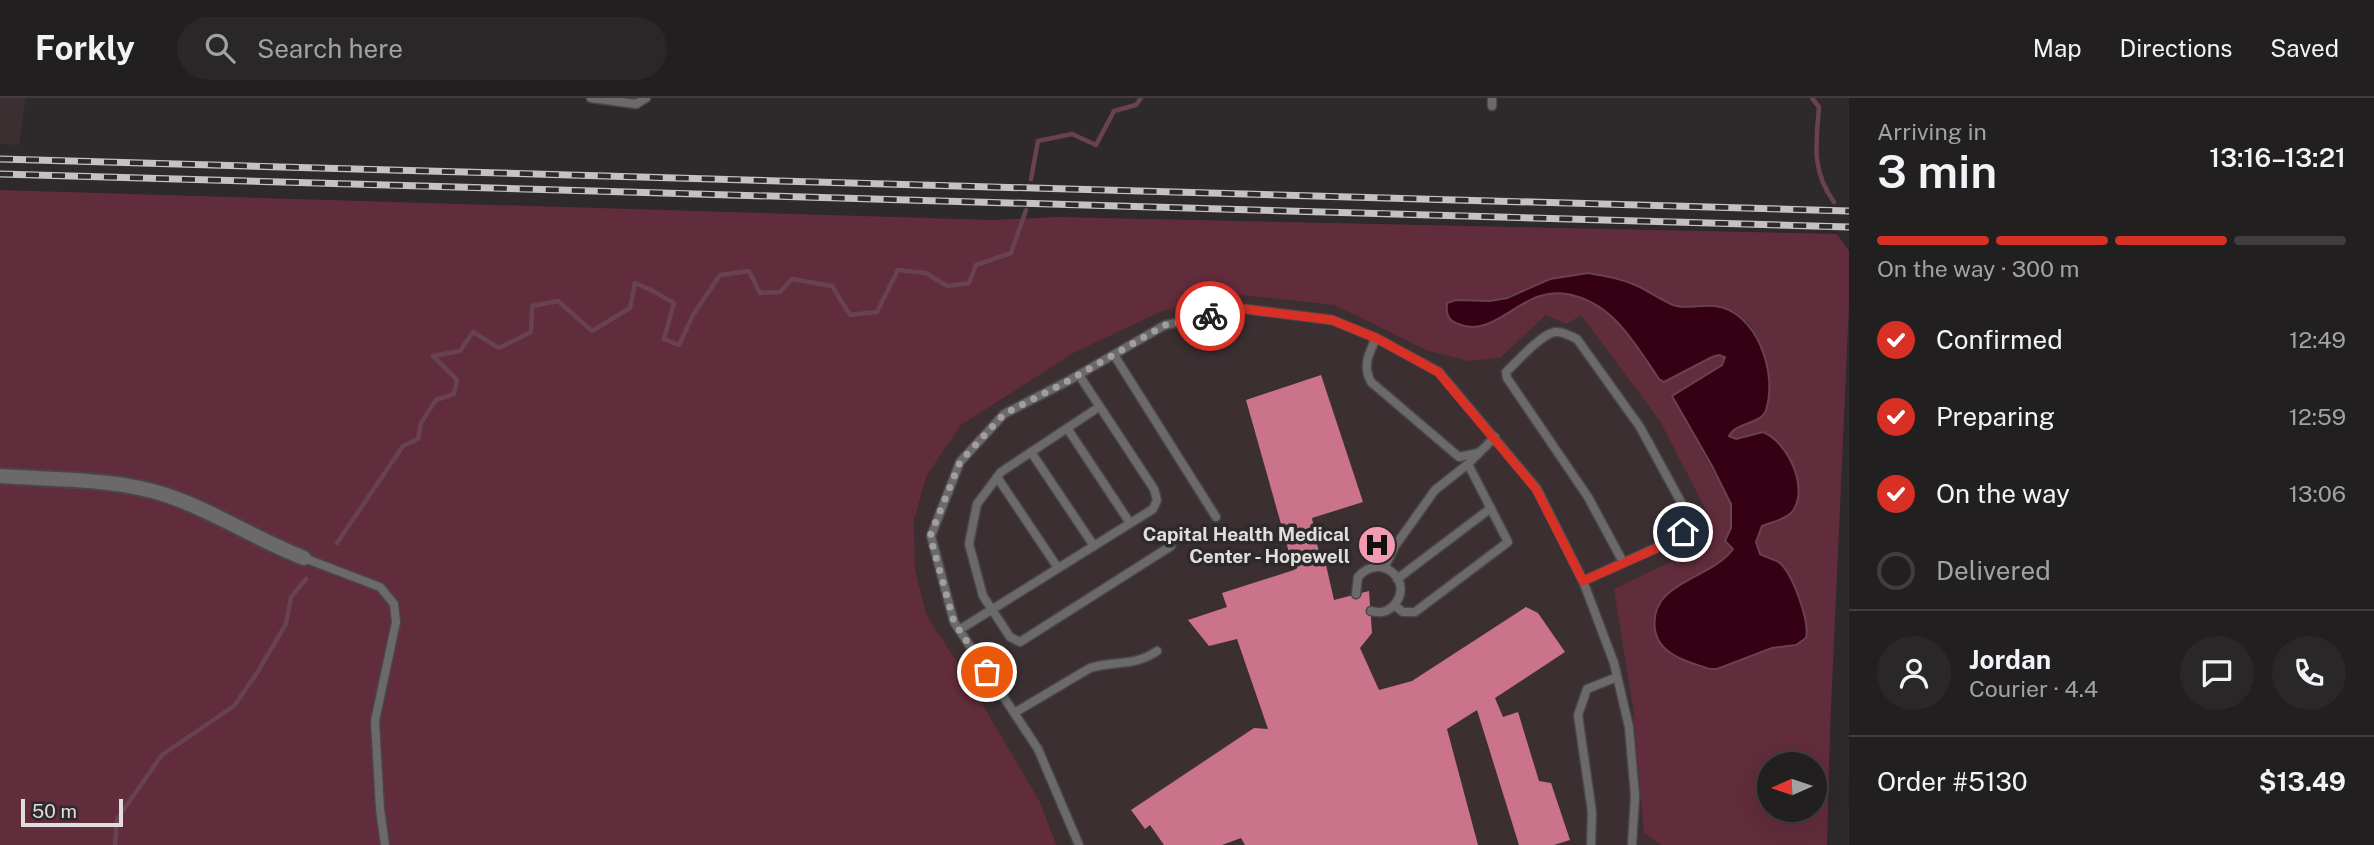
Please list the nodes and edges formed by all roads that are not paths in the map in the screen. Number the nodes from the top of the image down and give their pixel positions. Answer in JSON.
{"nodes":[{"id":1,"x":591,"y":98,"type":"edge"},
{"id":2,"x":646,"y":98,"type":"edge"},
{"id":3,"x":1376,"y":338,"type":"junction"},
{"id":4,"x":1114,"y":355,"type":"junction"},
{"id":5,"x":1079,"y":375,"type":"junction"},
{"id":6,"x":1099,"y":407,"type":"junction"},
{"id":7,"x":1067,"y":428,"type":"junction"},
{"id":8,"x":1495,"y":437,"type":"junction"},
{"id":9,"x":1031,"y":452,"type":"junction"},
{"id":10,"x":1478,"y":453,"type":"junction"},
{"id":11,"x":1468,"y":464,"type":"junction"},
{"id":12,"x":0,"y":476,"type":"edge"},
{"id":13,"x":997,"y":477,"type":"junction"},
{"id":14,"x":1491,"y":508,"type":"junction"},
{"id":15,"x":1216,"y":517,"type":"dead end"},
{"id":16,"x":1130,"y":523,"type":"junction"},
{"id":17,"x":1094,"y":546,"type":"junction"},
{"id":18,"x":1171,"y":546,"type":"dead end"},
{"id":19,"x":304,"y":558,"type":"joint"},
{"id":20,"x":1623,"y":562,"type":"junction"},
{"id":21,"x":1058,"y":568,"type":"junction"},
{"id":22,"x":1384,"y":568,"type":"junction"},
{"id":23,"x":1397,"y":579,"type":"junction"},
{"id":24,"x":1583,"y":581,"type":"junction"},
{"id":25,"x":1356,"y":594,"type":"dead end"},
{"id":26,"x":1394,"y":605,"type":"junction"},
{"id":27,"x":992,"y":609,"type":"junction"},
{"id":28,"x":1370,"y":611,"type":"dead end"},
{"id":29,"x":959,"y":630,"type":"junction"},
{"id":30,"x":1157,"y":652,"type":"dead end"},
{"id":31,"x":1617,"y":677,"type":"junction"},
{"id":32,"x":1014,"y":713,"type":"junction"},
{"id":33,"x":386,"y":845,"type":"edge"},
{"id":34,"x":1079,"y":845,"type":"edge"},
{"id":35,"x":1591,"y":845,"type":"edge"},
{"id":36,"x":1632,"y":845,"type":"edge"}],
"edges":[{"from":1,"to":2,"type":"lane"},
{"from":3,"to":4,"type":"lane"},
{"from":3,"to":8,"type":"lane"},
{"from":3,"to":10,"type":"lane"},
{"from":4,"to":5,"type":"lane"},
{"from":4,"to":15,"type":"lane"},
{"from":5,"to":6,"type":"lane"},
{"from":5,"to":29,"type":"lane"},
{"from":6,"to":7,"type":"lane"},
{"from":6,"to":16,"type":"lane"},
{"from":7,"to":9,"type":"lane"},
{"from":7,"to":16,"type":"lane"},
{"from":8,"to":10,"type":"lane"},
{"from":8,"to":24,"type":"lane"},
{"from":9,"to":13,"type":"lane"},
{"from":9,"to":17,"type":"lane"},
{"from":10,"to":11,"type":"lane"},
{"from":11,"to":14,"type":"lane"},
{"from":11,"to":22,"type":"lane"},
{"from":12,"to":19,"type":"street"},
{"from":13,"to":21,"type":"lane"},
{"from":13,"to":27,"type":"lane"},
{"from":14,"to":23,"type":"lane"},
{"from":14,"to":26,"type":"lane"},
{"from":16,"to":17,"type":"lane"},
{"from":17,"to":21,"type":"lane"},
{"from":18,"to":27,"type":"lane"},
{"from":19,"to":33,"type":"lane"},
{"from":20,"to":20,"type":"lane"},
{"from":20,"to":24,"type":"lane"},
{"from":21,"to":27,"type":"lane"},
{"from":22,"to":23,"type":"lane"},
{"from":22,"to":25,"type":"lane"},
{"from":23,"to":26,"type":"lane"},
{"from":24,"to":31,"type":"lane"},
{"from":26,"to":28,"type":"lane"},
{"from":27,"to":29,"type":"lane"},
{"from":29,"to":32,"type":"lane"},
{"from":30,"to":32,"type":"lane"},
{"from":31,"to":35,"type":"lane"},
{"from":31,"to":36,"type":"lane"},
{"from":32,"to":34,"type":"lane"}]}
